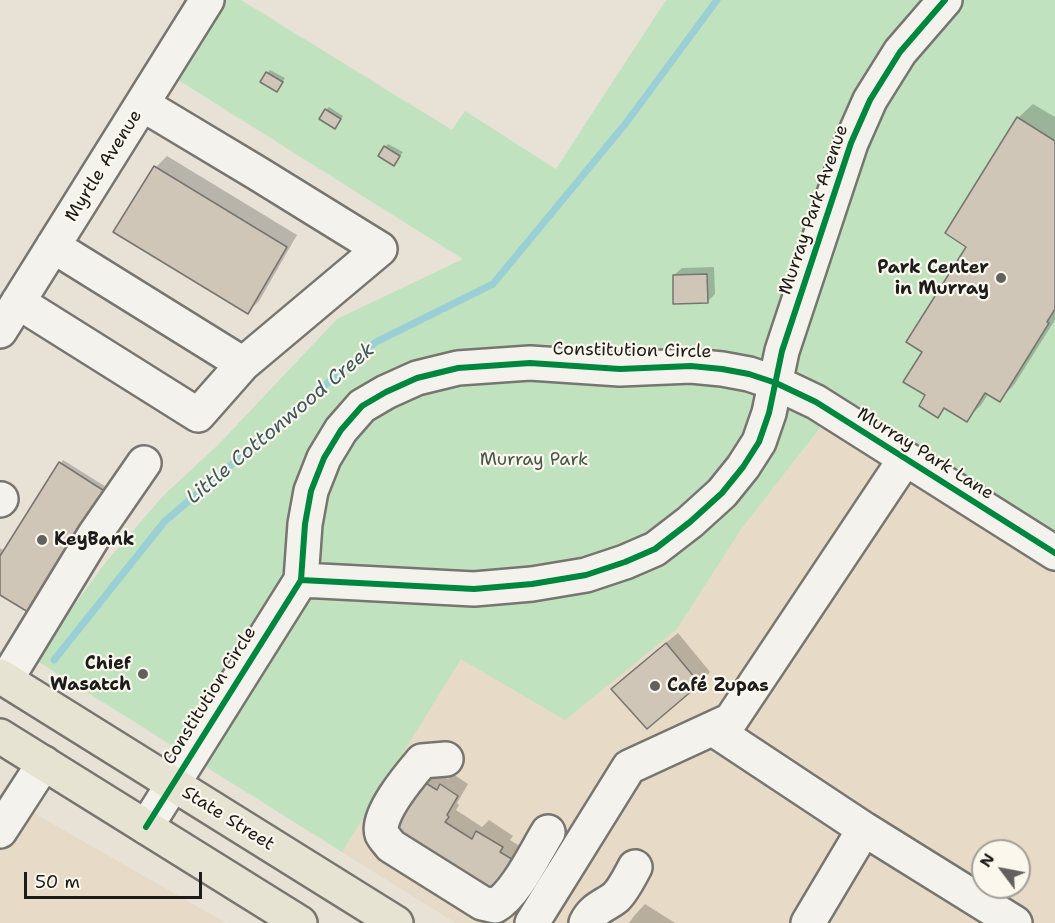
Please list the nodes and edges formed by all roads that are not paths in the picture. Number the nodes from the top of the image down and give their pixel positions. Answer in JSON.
{"nodes":[{"id":1,"x":207,"y":0,"type":"edge"},
{"id":2,"x":945,"y":0,"type":"edge"},
{"id":3,"x":142,"y":104,"type":"junction"},
{"id":4,"x":53,"y":246,"type":"junction"},
{"id":5,"x":18,"y":302,"type":"junction"},
{"id":6,"x":0,"y":331,"type":"edge"},
{"id":7,"x":243,"y":364,"type":"junction"},
{"id":8,"x":776,"y":383,"type":"junction"},
{"id":9,"x":905,"y":459,"type":"junction"},
{"id":10,"x":144,"y":462,"type":"dead end"},
{"id":11,"x":1055,"y":553,"type":"edge"},
{"id":12,"x":301,"y":580,"type":"junction"},
{"id":13,"x":3,"y":679,"type":"edge"},
{"id":14,"x":712,"y":729,"type":"junction"},
{"id":15,"x":0,"y":736,"type":"edge"},
{"id":16,"x":446,"y":759,"type":"dead end"},
{"id":17,"x":44,"y":763,"type":"junction"},
{"id":18,"x":173,"y":784,"type":"junction"},
{"id":19,"x":146,"y":827,"type":"junction"},
{"id":20,"x":864,"y":830,"type":"junction"},
{"id":21,"x":0,"y":831,"type":"edge"},
{"id":22,"x":548,"y":832,"type":"dead end"},
{"id":23,"x":635,"y":867,"type":"dead end"},
{"id":24,"x":610,"y":910,"type":"edge"},
{"id":25,"x":300,"y":923,"type":"edge"},
{"id":26,"x":396,"y":923,"type":"edge"},
{"id":27,"x":532,"y":923,"type":"edge"},
{"id":28,"x":586,"y":923,"type":"edge"},
{"id":29,"x":808,"y":923,"type":"edge"},
{"id":30,"x":1016,"y":923,"type":"edge"}],
"edges":[{"from":1,"to":3,"type":"street","name":"Myrtle Avenue"},
{"from":2,"to":8,"type":"street","name":"Murray Park Avenue"},
{"from":3,"to":4,"type":"street","name":"Myrtle Avenue"},
{"from":3,"to":7,"type":"street"},
{"from":4,"to":5,"type":"street","name":"Myrtle Avenue"},
{"from":4,"to":7,"type":"street"},
{"from":5,"to":6,"type":"street","name":"Myrtle Avenue"},
{"from":5,"to":7,"type":"street"},
{"from":8,"to":9,"type":"street","name":"Murray Park Lane"},
{"from":8,"to":12,"type":"street"},
{"from":8,"to":12,"type":"street","name":"Constitution Circle"},
{"from":9,"to":11,"type":"street","name":"Murray Park Lane"},
{"from":9,"to":14,"type":"street"},
{"from":10,"to":13,"type":"street"},
{"from":12,"to":18,"type":"street","name":"Constitution Circle"},
{"from":13,"to":18,"type":"main road","name":"State Street"},
{"from":14,"to":20,"type":"street"},
{"from":14,"to":27,"type":"street"},
{"from":15,"to":17,"type":"main road"},
{"from":16,"to":22,"type":"street"},
{"from":17,"to":19,"type":"main road"},
{"from":17,"to":21,"type":"street"},
{"from":18,"to":19,"type":"street","name":"Constitution Circle"},
{"from":18,"to":26,"type":"main road","name":"State Street"},
{"from":19,"to":25,"type":"main road"},
{"from":20,"to":29,"type":"street"},
{"from":20,"to":30,"type":"street"},
{"from":23,"to":24,"type":"street"},
{"from":24,"to":28,"type":"street"}]}
